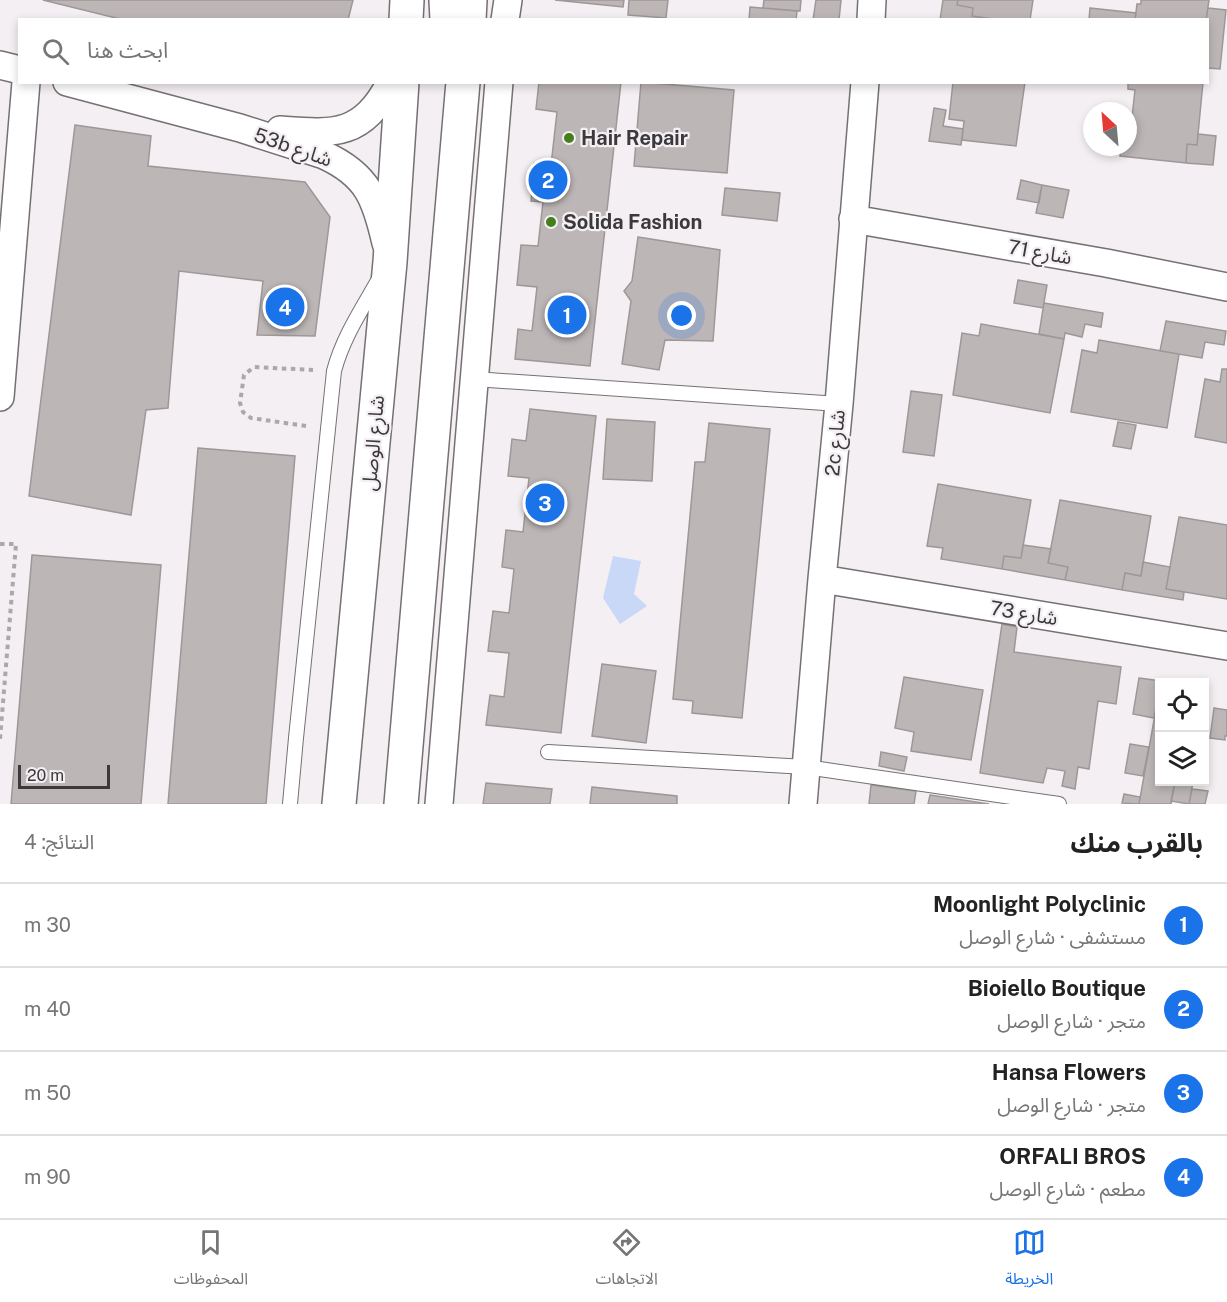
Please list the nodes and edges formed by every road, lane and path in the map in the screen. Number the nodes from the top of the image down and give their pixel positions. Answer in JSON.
{"nodes":[{"id":1,"x":407,"y":0,"type":"edge"},
{"id":2,"x":446,"y":0,"type":"edge"},
{"id":3,"x":470,"y":0,"type":"edge"},
{"id":4,"x":508,"y":0,"type":"edge"},
{"id":5,"x":872,"y":0,"type":"edge"},
{"id":6,"x":406,"y":18,"type":"edge"},
{"id":7,"x":447,"y":18,"type":"edge"},
{"id":8,"x":469,"y":18,"type":"edge"},
{"id":9,"x":505,"y":18,"type":"edge"},
{"id":10,"x":870,"y":18,"type":"edge"},
{"id":11,"x":0,"y":65,"type":"edge"},
{"id":12,"x":18,"y":70,"type":"edge"},
{"id":13,"x":27,"y":84,"type":"edge"},
{"id":14,"x":75,"y":84,"type":"edge"},
{"id":15,"x":390,"y":84,"type":"edge"},
{"id":16,"x":402,"y":84,"type":"edge"},
{"id":17,"x":455,"y":84,"type":"edge"},
{"id":18,"x":463,"y":84,"type":"edge"},
{"id":19,"x":499,"y":84,"type":"edge"},
{"id":20,"x":865,"y":84,"type":"edge"},
{"id":21,"x":460,"y":114,"type":"junction"},
{"id":22,"x":240,"y":128,"type":"junction"},
{"id":23,"x":853,"y":219,"type":"junction"},
{"id":24,"x":390,"y":262,"type":"junction"},
{"id":25,"x":1227,"y":287,"type":"edge"},
{"id":26,"x":334,"y":371,"type":"junction"},
{"id":27,"x":474,"y":379,"type":"junction"},
{"id":28,"x":0,"y":398,"type":"edge"},
{"id":29,"x":838,"y":404,"type":"junction"},
{"id":30,"x":328,"y":429,"type":"junction"},
{"id":31,"x":0,"y":544,"type":"edge"},
{"id":32,"x":822,"y":579,"type":"junction"},
{"id":33,"x":1227,"y":646,"type":"edge"},
{"id":34,"x":0,"y":739,"type":"edge"},
{"id":35,"x":548,"y":752,"type":"dead end"},
{"id":36,"x":806,"y":767,"type":"junction"},
{"id":37,"x":290,"y":804,"type":"edge"},
{"id":38,"x":339,"y":804,"type":"edge"},
{"id":39,"x":400,"y":804,"type":"edge"},
{"id":40,"x":439,"y":804,"type":"edge"},
{"id":41,"x":803,"y":804,"type":"edge"},
{"id":42,"x":1059,"y":804,"type":"edge"}],
"edges":[{"from":1,"to":6,"type":"main road"},
{"from":2,"to":7,"type":"main road"},
{"from":3,"to":8,"type":"main road"},
{"from":4,"to":9,"type":"street"},
{"from":5,"to":10,"type":"street"},
{"from":11,"to":12,"type":"street"},
{"from":13,"to":28,"type":"street"},
{"from":14,"to":22,"type":"street","name":"53b شارع"},
{"from":15,"to":22,"type":"street","name":"53b شارع"},
{"from":16,"to":24,"type":"main road","name":"شارع الوصل"},
{"from":17,"to":21,"type":"main road"},
{"from":18,"to":21,"type":"main road"},
{"from":19,"to":27,"type":"street"},
{"from":20,"to":23,"type":"street","name":"2c شارع"},
{"from":21,"to":39,"type":"main road"},
{"from":22,"to":24,"type":"street","name":"53b شارع"},
{"from":23,"to":25,"type":"street","name":"شارع 71"},
{"from":23,"to":29,"type":"street","name":"2c شارع"},
{"from":24,"to":26,"type":"lane"},
{"from":24,"to":38,"type":"main road","name":"شارع الوصل"},
{"from":26,"to":30,"type":"lane"},
{"from":26,"to":30,"type":"path"},
{"from":27,"to":29,"type":"lane"},
{"from":27,"to":40,"type":"street"},
{"from":29,"to":32,"type":"street","name":"2c شارع"},
{"from":30,"to":37,"type":"lane"},
{"from":31,"to":34,"type":"path"},
{"from":32,"to":33,"type":"street","name":"شارع 73"},
{"from":32,"to":36,"type":"street","name":"2c شارع"},
{"from":35,"to":36,"type":"lane"},
{"from":36,"to":41,"type":"street","name":"2c شارع"},
{"from":36,"to":42,"type":"lane"}]}
